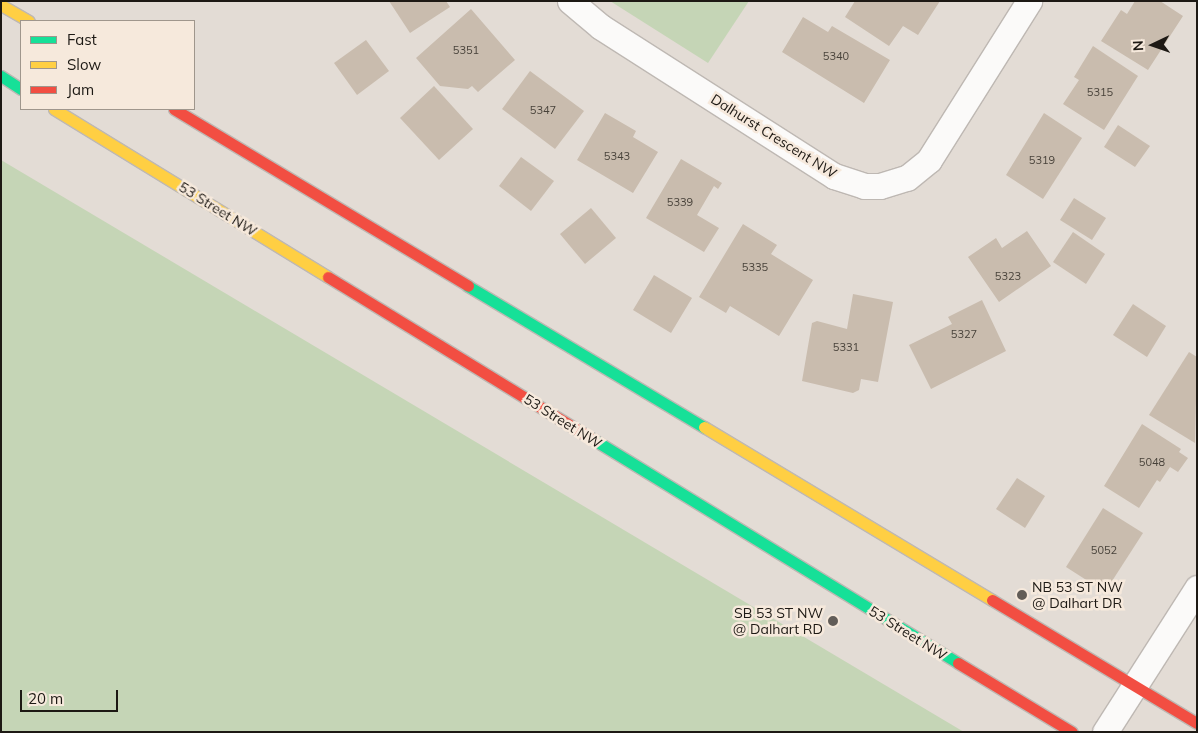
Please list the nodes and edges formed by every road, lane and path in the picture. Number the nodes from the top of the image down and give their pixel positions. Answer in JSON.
{"nodes":[{"id":1,"x":570,"y":1,"type":"edge"},
{"id":2,"x":1029,"y":1,"type":"edge"},
{"id":3,"x":1,"y":5,"type":"edge"},
{"id":4,"x":27,"y":20,"type":"edge"},
{"id":5,"x":1,"y":76,"type":"edge"},
{"id":6,"x":20,"y":88,"type":"edge"},
{"id":7,"x":56,"y":110,"type":"edge"},
{"id":8,"x":176,"y":110,"type":"edge"},
{"id":9,"x":1197,"y":588,"type":"edge"},
{"id":10,"x":1133,"y":687,"type":"junction"},
{"id":11,"x":1197,"y":723,"type":"edge"},
{"id":12,"x":1072,"y":732,"type":"edge"},
{"id":13,"x":1105,"y":732,"type":"edge"}],
"edges":[{"from":1,"to":2,"type":"street","name":"Dalhurst Crescent NW"},
{"from":3,"to":4,"type":"main road"},
{"from":5,"to":6,"type":"main road"},
{"from":7,"to":12,"type":"main road","name":"53 Street NW"},
{"from":8,"to":10,"type":"main road"},
{"from":9,"to":10,"type":"street"},
{"from":10,"to":11,"type":"main road"},
{"from":10,"to":13,"type":"street"}]}
